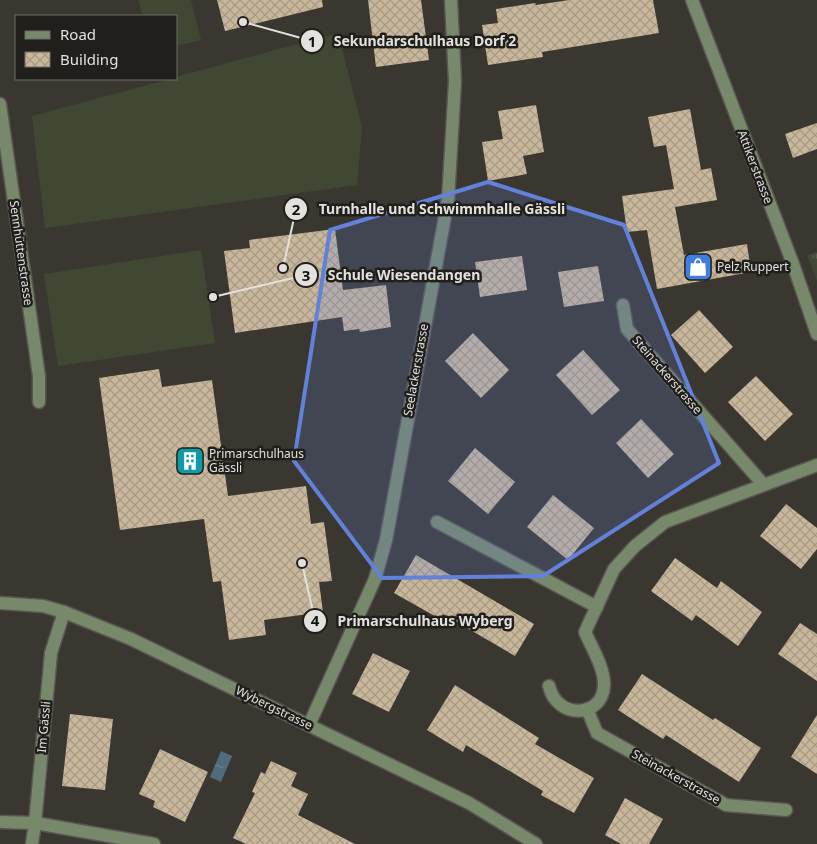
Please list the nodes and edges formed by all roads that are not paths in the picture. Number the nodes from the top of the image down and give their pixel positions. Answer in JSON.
{"nodes":[{"id":1,"x":451,"y":0,"type":"edge"},
{"id":2,"x":692,"y":0,"type":"edge"},
{"id":3,"x":0,"y":104,"type":"edge"},
{"id":4,"x":623,"y":305,"type":"dead end"},
{"id":5,"x":817,"y":334,"type":"edge"},
{"id":6,"x":39,"y":402,"type":"dead end"},
{"id":7,"x":817,"y":465,"type":"edge"},
{"id":8,"x":764,"y":484,"type":"junction"},
{"id":9,"x":437,"y":522,"type":"dead end"},
{"id":10,"x":0,"y":602,"type":"edge"},
{"id":11,"x":597,"y":607,"type":"junction"},
{"id":12,"x":64,"y":612,"type":"junction"},
{"id":13,"x":549,"y":686,"type":"dead end"},
{"id":14,"x":587,"y":709,"type":"junction"},
{"id":15,"x":309,"y":725,"type":"junction"},
{"id":16,"x":786,"y":810,"type":"dead end"},
{"id":17,"x":0,"y":822,"type":"edge"},
{"id":18,"x":35,"y":824,"type":"junction"},
{"id":19,"x":32,"y":844,"type":"edge"},
{"id":20,"x":154,"y":844,"type":"edge"},
{"id":21,"x":536,"y":844,"type":"edge"}],
"edges":[{"from":1,"to":15,"type":"street","name":"Seelackerstrasse"},
{"from":2,"to":5,"type":"street","name":"Attikerstrasse"},
{"from":3,"to":6,"type":"street","name":"Sennhüttenstrasse"},
{"from":4,"to":8,"type":"street","name":"Steinackerstrasse"},
{"from":7,"to":8,"type":"street"},
{"from":8,"to":11,"type":"street"},
{"from":9,"to":11,"type":"street"},
{"from":10,"to":12,"type":"street","name":"Wybergstrasse"},
{"from":11,"to":14,"type":"street"},
{"from":12,"to":15,"type":"street","name":"Wybergstrasse"},
{"from":12,"to":18,"type":"street","name":"Im Gässli"},
{"from":13,"to":14,"type":"street"},
{"from":14,"to":16,"type":"street","name":"Steinackerstrasse"},
{"from":15,"to":21,"type":"street","name":"Wybergstrasse"},
{"from":17,"to":18,"type":"street"},
{"from":18,"to":19,"type":"street","name":"Im Gässli"},
{"from":18,"to":20,"type":"street"}]}
